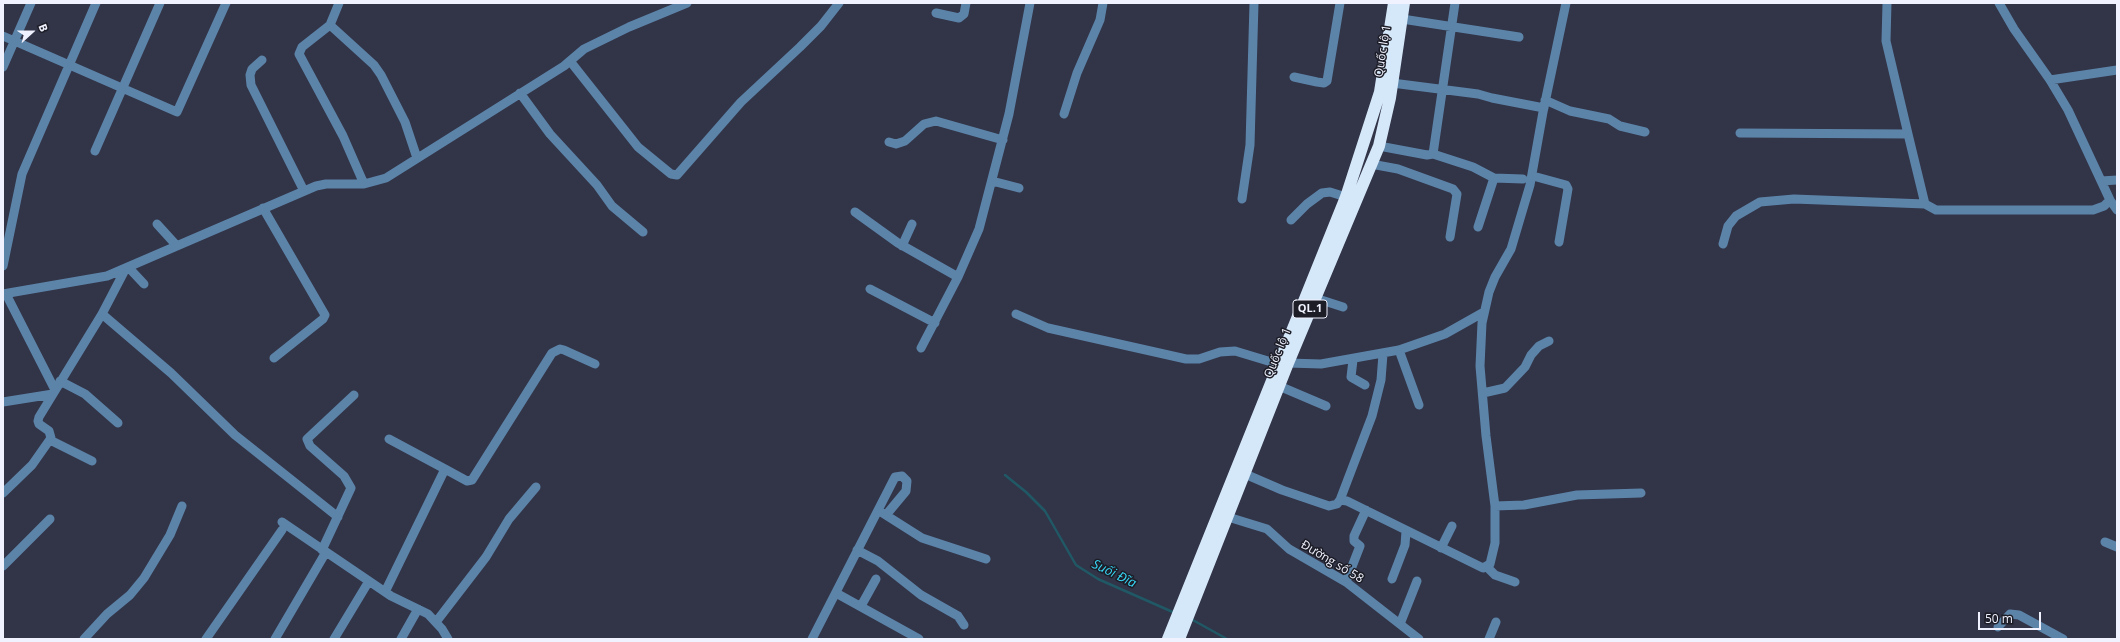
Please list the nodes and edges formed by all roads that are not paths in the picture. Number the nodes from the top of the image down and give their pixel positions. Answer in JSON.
{"nodes":[{"id":1,"x":31,"y":3,"type":"edge"},
{"id":2,"x":96,"y":3,"type":"edge"},
{"id":3,"x":160,"y":3,"type":"edge"},
{"id":4,"x":226,"y":3,"type":"edge"},
{"id":5,"x":339,"y":3,"type":"edge"},
{"id":6,"x":687,"y":3,"type":"edge"},
{"id":7,"x":839,"y":3,"type":"edge"},
{"id":8,"x":966,"y":3,"type":"edge"},
{"id":9,"x":1030,"y":3,"type":"edge"},
{"id":10,"x":1102,"y":3,"type":"edge"},
{"id":11,"x":1254,"y":3,"type":"edge"},
{"id":12,"x":1340,"y":3,"type":"edge"},
{"id":13,"x":1394,"y":3,"type":"edge"},
{"id":14,"x":1404,"y":3,"type":"edge"},
{"id":15,"x":1455,"y":3,"type":"edge"},
{"id":16,"x":1566,"y":3,"type":"edge"},
{"id":17,"x":1887,"y":3,"type":"edge"},
{"id":18,"x":1999,"y":3,"type":"edge"},
{"id":19,"x":936,"y":13,"type":"dead end"},
{"id":20,"x":1402,"y":19,"type":"junction"},
{"id":21,"x":330,"y":25,"type":"junction"},
{"id":22,"x":1452,"y":26,"type":"junction"},
{"id":23,"x":3,"y":36,"type":"edge"},
{"id":24,"x":1519,"y":36,"type":"dead end"},
{"id":25,"x":15,"y":41,"type":"junction"},
{"id":26,"x":262,"y":60,"type":"dead end"},
{"id":27,"x":570,"y":61,"type":"junction"},
{"id":28,"x":70,"y":64,"type":"junction"},
{"id":29,"x":3,"y":67,"type":"edge"},
{"id":30,"x":2117,"y":70,"type":"edge"},
{"id":31,"x":1294,"y":77,"type":"dead end"},
{"id":32,"x":2050,"y":80,"type":"junction"},
{"id":33,"x":1392,"y":83,"type":"junction"},
{"id":34,"x":124,"y":88,"type":"junction"},
{"id":35,"x":1443,"y":89,"type":"junction"},
{"id":36,"x":520,"y":94,"type":"junction"},
{"id":37,"x":1545,"y":104,"type":"junction"},
{"id":38,"x":1064,"y":114,"type":"dead end"},
{"id":39,"x":1645,"y":132,"type":"dead end"},
{"id":40,"x":1740,"y":133,"type":"dead end"},
{"id":41,"x":1908,"y":134,"type":"junction"},
{"id":42,"x":1003,"y":140,"type":"junction"},
{"id":43,"x":888,"y":142,"type":"dead end"},
{"id":44,"x":1379,"y":146,"type":"junction"},
{"id":45,"x":95,"y":151,"type":"dead end"},
{"id":46,"x":1433,"y":154,"type":"junction"},
{"id":47,"x":417,"y":158,"type":"junction"},
{"id":48,"x":1371,"y":164,"type":"junction"},
{"id":49,"x":1533,"y":176,"type":"junction"},
{"id":50,"x":1494,"y":178,"type":"junction"},
{"id":51,"x":1523,"y":179,"type":"dead end"},
{"id":52,"x":2117,"y":180,"type":"edge"},
{"id":53,"x":992,"y":181,"type":"junction"},
{"id":54,"x":2101,"y":181,"type":"junction"},
{"id":55,"x":364,"y":184,"type":"junction"},
{"id":56,"x":1019,"y":188,"type":"dead end"},
{"id":57,"x":304,"y":191,"type":"junction"},
{"id":58,"x":1346,"y":197,"type":"junction"},
{"id":59,"x":1242,"y":199,"type":"dead end"},
{"id":60,"x":2110,"y":200,"type":"junction"},
{"id":61,"x":1925,"y":204,"type":"junction"},
{"id":62,"x":263,"y":208,"type":"junction"},
{"id":63,"x":2117,"y":210,"type":"edge"},
{"id":64,"x":855,"y":212,"type":"dead end"},
{"id":65,"x":1291,"y":220,"type":"dead end"},
{"id":66,"x":157,"y":224,"type":"dead end"},
{"id":67,"x":912,"y":224,"type":"dead end"},
{"id":68,"x":1478,"y":227,"type":"dead end"},
{"id":69,"x":643,"y":232,"type":"dead end"},
{"id":70,"x":1450,"y":237,"type":"dead end"},
{"id":71,"x":1559,"y":242,"type":"dead end"},
{"id":72,"x":1723,"y":244,"type":"dead end"},
{"id":73,"x":177,"y":246,"type":"junction"},
{"id":74,"x":902,"y":246,"type":"junction"},
{"id":75,"x":3,"y":266,"type":"edge"},
{"id":76,"x":127,"y":269,"type":"junction"},
{"id":77,"x":958,"y":277,"type":"junction"},
{"id":78,"x":144,"y":284,"type":"dead end"},
{"id":79,"x":870,"y":288,"type":"dead end"},
{"id":80,"x":5,"y":294,"type":"edge"},
{"id":81,"x":1315,"y":298,"type":"junction"},
{"id":82,"x":1343,"y":307,"type":"dead end"},
{"id":83,"x":1484,"y":312,"type":"junction"},
{"id":84,"x":102,"y":314,"type":"junction"},
{"id":85,"x":1016,"y":314,"type":"dead end"},
{"id":86,"x":935,"y":323,"type":"junction"},
{"id":87,"x":1549,"y":341,"type":"dead end"},
{"id":88,"x":920,"y":348,"type":"dead end"},
{"id":89,"x":1399,"y":350,"type":"junction"},
{"id":90,"x":1383,"y":354,"type":"junction"},
{"id":91,"x":274,"y":358,"type":"dead end"},
{"id":92,"x":1353,"y":360,"type":"junction"},
{"id":93,"x":595,"y":364,"type":"dead end"},
{"id":94,"x":1283,"y":364,"type":"junction"},
{"id":95,"x":60,"y":381,"type":"junction"},
{"id":96,"x":1365,"y":385,"type":"dead end"},
{"id":97,"x":1279,"y":386,"type":"junction"},
{"id":98,"x":54,"y":392,"type":"junction"},
{"id":99,"x":1483,"y":393,"type":"junction"},
{"id":100,"x":354,"y":395,"type":"dead end"},
{"id":101,"x":3,"y":402,"type":"edge"},
{"id":102,"x":1419,"y":405,"type":"dead end"},
{"id":103,"x":1326,"y":406,"type":"dead end"},
{"id":104,"x":118,"y":423,"type":"dead end"},
{"id":105,"x":389,"y":439,"type":"dead end"},
{"id":106,"x":50,"y":440,"type":"junction"},
{"id":107,"x":92,"y":461,"type":"dead end"},
{"id":108,"x":445,"y":470,"type":"junction"},
{"id":109,"x":1245,"y":474,"type":"junction"},
{"id":110,"x":536,"y":487,"type":"dead end"},
{"id":111,"x":3,"y":493,"type":"edge"},
{"id":112,"x":1641,"y":493,"type":"dead end"},
{"id":113,"x":1340,"y":500,"type":"junction"},
{"id":114,"x":182,"y":506,"type":"dead end"},
{"id":115,"x":1495,"y":506,"type":"junction"},
{"id":116,"x":1366,"y":510,"type":"junction"},
{"id":117,"x":1228,"y":516,"type":"junction"},
{"id":118,"x":338,"y":517,"type":"junction"},
{"id":119,"x":50,"y":519,"type":"dead end"},
{"id":120,"x":1452,"y":526,"type":"dead end"},
{"id":121,"x":1406,"y":531,"type":"junction"},
{"id":122,"x":2105,"y":542,"type":"dead end"},
{"id":123,"x":2117,"y":547,"type":"edge"},
{"id":124,"x":1441,"y":548,"type":"junction"},
{"id":125,"x":857,"y":550,"type":"junction"},
{"id":126,"x":324,"y":551,"type":"junction"},
{"id":127,"x":986,"y":559,"type":"dead end"},
{"id":128,"x":3,"y":566,"type":"edge"},
{"id":129,"x":1487,"y":567,"type":"junction"},
{"id":130,"x":876,"y":579,"type":"dead end"},
{"id":131,"x":1392,"y":579,"type":"dead end"},
{"id":132,"x":369,"y":581,"type":"junction"},
{"id":133,"x":1346,"y":582,"type":"junction"},
{"id":134,"x":1417,"y":582,"type":"dead end"},
{"id":135,"x":1515,"y":582,"type":"dead end"},
{"id":136,"x":385,"y":592,"type":"junction"},
{"id":137,"x":836,"y":593,"type":"junction"},
{"id":138,"x":861,"y":606,"type":"junction"},
{"id":139,"x":1186,"y":606,"type":"junction"},
{"id":140,"x":418,"y":609,"type":"junction"},
{"id":141,"x":436,"y":622,"type":"junction"},
{"id":142,"x":1496,"y":622,"type":"dead end"},
{"id":143,"x":964,"y":624,"type":"dead end"},
{"id":144,"x":1400,"y":624,"type":"junction"},
{"id":145,"x":1179,"y":625,"type":"junction"},
{"id":146,"x":1998,"y":627,"type":"dead end"},
{"id":147,"x":84,"y":639,"type":"edge"},
{"id":148,"x":206,"y":639,"type":"edge"},
{"id":149,"x":275,"y":639,"type":"edge"},
{"id":150,"x":334,"y":639,"type":"edge"},
{"id":151,"x":401,"y":639,"type":"edge"},
{"id":152,"x":448,"y":639,"type":"edge"},
{"id":153,"x":812,"y":639,"type":"edge"},
{"id":154,"x":919,"y":639,"type":"edge"},
{"id":155,"x":1168,"y":639,"type":"edge"},
{"id":156,"x":1179,"y":639,"type":"edge"},
{"id":157,"x":1419,"y":639,"type":"edge"},
{"id":158,"x":1489,"y":639,"type":"edge"},
{"id":159,"x":2063,"y":639,"type":"edge"}],
"edges":[{"from":1,"to":25,"type":"street"},
{"from":2,"to":28,"type":"street"},
{"from":3,"to":34,"type":"street"},
{"from":4,"to":34,"type":"street"},
{"from":5,"to":21,"type":"street"},
{"from":6,"to":27,"type":"street"},
{"from":7,"to":27,"type":"street"},
{"from":8,"to":19,"type":"street"},
{"from":9,"to":42,"type":"street"},
{"from":10,"to":38,"type":"street"},
{"from":11,"to":59,"type":"street"},
{"from":12,"to":31,"type":"street"},
{"from":13,"to":58,"type":"highway","name":"Quốc lộ 1","number":"QL.1"},
{"from":14,"to":20,"type":"highway","name":"Quốc lộ 1","number":"QL.1"},
{"from":15,"to":22,"type":"street"},
{"from":16,"to":37,"type":"street"},
{"from":17,"to":41,"type":"street"},
{"from":18,"to":32,"type":"street"},
{"from":20,"to":22,"type":"street"},
{"from":20,"to":33,"type":"highway","name":"Quốc lộ 1","number":"QL.1"},
{"from":21,"to":47,"type":"street"},
{"from":21,"to":55,"type":"street"},
{"from":22,"to":24,"type":"street"},
{"from":22,"to":35,"type":"street"},
{"from":23,"to":25,"type":"street"},
{"from":25,"to":28,"type":"street"},
{"from":25,"to":29,"type":"street"},
{"from":26,"to":57,"type":"street"},
{"from":27,"to":36,"type":"street"},
{"from":28,"to":34,"type":"street"},
{"from":28,"to":75,"type":"street"},
{"from":30,"to":32,"type":"street"},
{"from":32,"to":54,"type":"street"},
{"from":33,"to":35,"type":"street"},
{"from":33,"to":44,"type":"highway","name":"Quốc lộ 1","number":"QL.1"},
{"from":34,"to":45,"type":"street"},
{"from":35,"to":37,"type":"street"},
{"from":35,"to":46,"type":"street"},
{"from":36,"to":47,"type":"street"},
{"from":36,"to":69,"type":"street"},
{"from":37,"to":39,"type":"street"},
{"from":37,"to":49,"type":"street"},
{"from":40,"to":41,"type":"street"},
{"from":41,"to":61,"type":"street"},
{"from":42,"to":43,"type":"street"},
{"from":42,"to":53,"type":"street"},
{"from":44,"to":46,"type":"street"},
{"from":44,"to":48,"type":"highway","name":"Quốc lộ 1","number":"QL.1"},
{"from":46,"to":50,"type":"street"},
{"from":47,"to":55,"type":"street"},
{"from":48,"to":70,"type":"street"},
{"from":48,"to":81,"type":"highway","name":"Quốc lộ 1","number":"QL.1"},
{"from":49,"to":71,"type":"street"},
{"from":49,"to":83,"type":"street"},
{"from":50,"to":51,"type":"street"},
{"from":50,"to":68,"type":"street"},
{"from":52,"to":54,"type":"street"},
{"from":53,"to":56,"type":"street"},
{"from":53,"to":77,"type":"street"},
{"from":54,"to":60,"type":"street"},
{"from":55,"to":57,"type":"street"},
{"from":57,"to":62,"type":"street"},
{"from":58,"to":65,"type":"street"},
{"from":58,"to":94,"type":"highway","name":"Quốc lộ 1","number":"QL.1"},
{"from":60,"to":61,"type":"street"},
{"from":60,"to":63,"type":"street"},
{"from":61,"to":72,"type":"street"},
{"from":62,"to":73,"type":"street"},
{"from":62,"to":91,"type":"street"},
{"from":64,"to":74,"type":"street"},
{"from":66,"to":73,"type":"street"},
{"from":67,"to":74,"type":"street"},
{"from":73,"to":76,"type":"street"},
{"from":74,"to":77,"type":"street"},
{"from":76,"to":78,"type":"street"},
{"from":76,"to":80,"type":"street"},
{"from":76,"to":84,"type":"street"},
{"from":77,"to":86,"type":"street"},
{"from":79,"to":86,"type":"street"},
{"from":80,"to":98,"type":"street"},
{"from":81,"to":82,"type":"street"},
{"from":81,"to":94,"type":"highway","name":"Quốc lộ 1","number":"QL.1"},
{"from":83,"to":89,"type":"street"},
{"from":83,"to":99,"type":"street"},
{"from":84,"to":95,"type":"street"},
{"from":84,"to":118,"type":"street"},
{"from":85,"to":94,"type":"street"},
{"from":86,"to":88,"type":"street"},
{"from":87,"to":99,"type":"street"},
{"from":89,"to":90,"type":"street"},
{"from":89,"to":102,"type":"street"},
{"from":90,"to":92,"type":"street"},
{"from":90,"to":113,"type":"street"},
{"from":92,"to":94,"type":"street"},
{"from":92,"to":96,"type":"street"},
{"from":93,"to":108,"type":"street"},
{"from":94,"to":97,"type":"highway","name":"Quốc lộ 1","number":"QL.1"},
{"from":94,"to":139,"type":"highway","name":"Quốc lộ 1","number":"QL.1"},
{"from":95,"to":98,"type":"street"},
{"from":95,"to":104,"type":"street"},
{"from":97,"to":103,"type":"street"},
{"from":97,"to":109,"type":"highway","name":"Quốc lộ 1","number":"QL.1"},
{"from":98,"to":101,"type":"street"},
{"from":98,"to":106,"type":"street"},
{"from":99,"to":115,"type":"street"},
{"from":100,"to":118,"type":"street"},
{"from":105,"to":108,"type":"street"},
{"from":106,"to":107,"type":"street"},
{"from":106,"to":111,"type":"street"},
{"from":108,"to":136,"type":"street"},
{"from":109,"to":113,"type":"street"},
{"from":109,"to":117,"type":"highway","name":"Quốc lộ 1","number":"QL.1"},
{"from":110,"to":141,"type":"street"},
{"from":112,"to":115,"type":"street"},
{"from":113,"to":116,"type":"street"},
{"from":114,"to":147,"type":"street"},
{"from":115,"to":129,"type":"street"},
{"from":116,"to":121,"type":"street"},
{"from":116,"to":133,"type":"street"},
{"from":117,"to":133,"type":"street","name":"Đường số 58"},
{"from":117,"to":139,"type":"highway","name":"Quốc lộ 1","number":"QL.1"},
{"from":118,"to":126,"type":"street"},
{"from":119,"to":128,"type":"street"},
{"from":120,"to":124,"type":"street"},
{"from":121,"to":124,"type":"street"},
{"from":121,"to":131,"type":"street"},
{"from":122,"to":123,"type":"street"},
{"from":124,"to":129,"type":"street"},
{"from":125,"to":127,"type":"street"},
{"from":125,"to":137,"type":"street"},
{"from":125,"to":143,"type":"street"},
{"from":126,"to":132,"type":"street"},
{"from":126,"to":148,"type":"street"},
{"from":126,"to":149,"type":"street"},
{"from":129,"to":135,"type":"street"},
{"from":130,"to":138,"type":"street"},
{"from":132,"to":136,"type":"street"},
{"from":132,"to":150,"type":"street"},
{"from":133,"to":144,"type":"street","name":"Đường số 58"},
{"from":134,"to":144,"type":"street"},
{"from":136,"to":140,"type":"street"},
{"from":137,"to":138,"type":"street"},
{"from":137,"to":153,"type":"street"},
{"from":138,"to":154,"type":"street"},
{"from":139,"to":145,"type":"highway","name":"Quốc lộ 1","number":"QL.1"},
{"from":140,"to":141,"type":"street"},
{"from":140,"to":151,"type":"street"},
{"from":141,"to":152,"type":"street"},
{"from":142,"to":158,"type":"street"},
{"from":144,"to":157,"type":"street","name":"Đường số 58"},
{"from":145,"to":155,"type":"highway","name":"Quốc lộ 1","number":"QL.1"},
{"from":145,"to":156,"type":"highway","name":"Quốc lộ 1","number":"QL.1"},
{"from":146,"to":159,"type":"street"}]}
